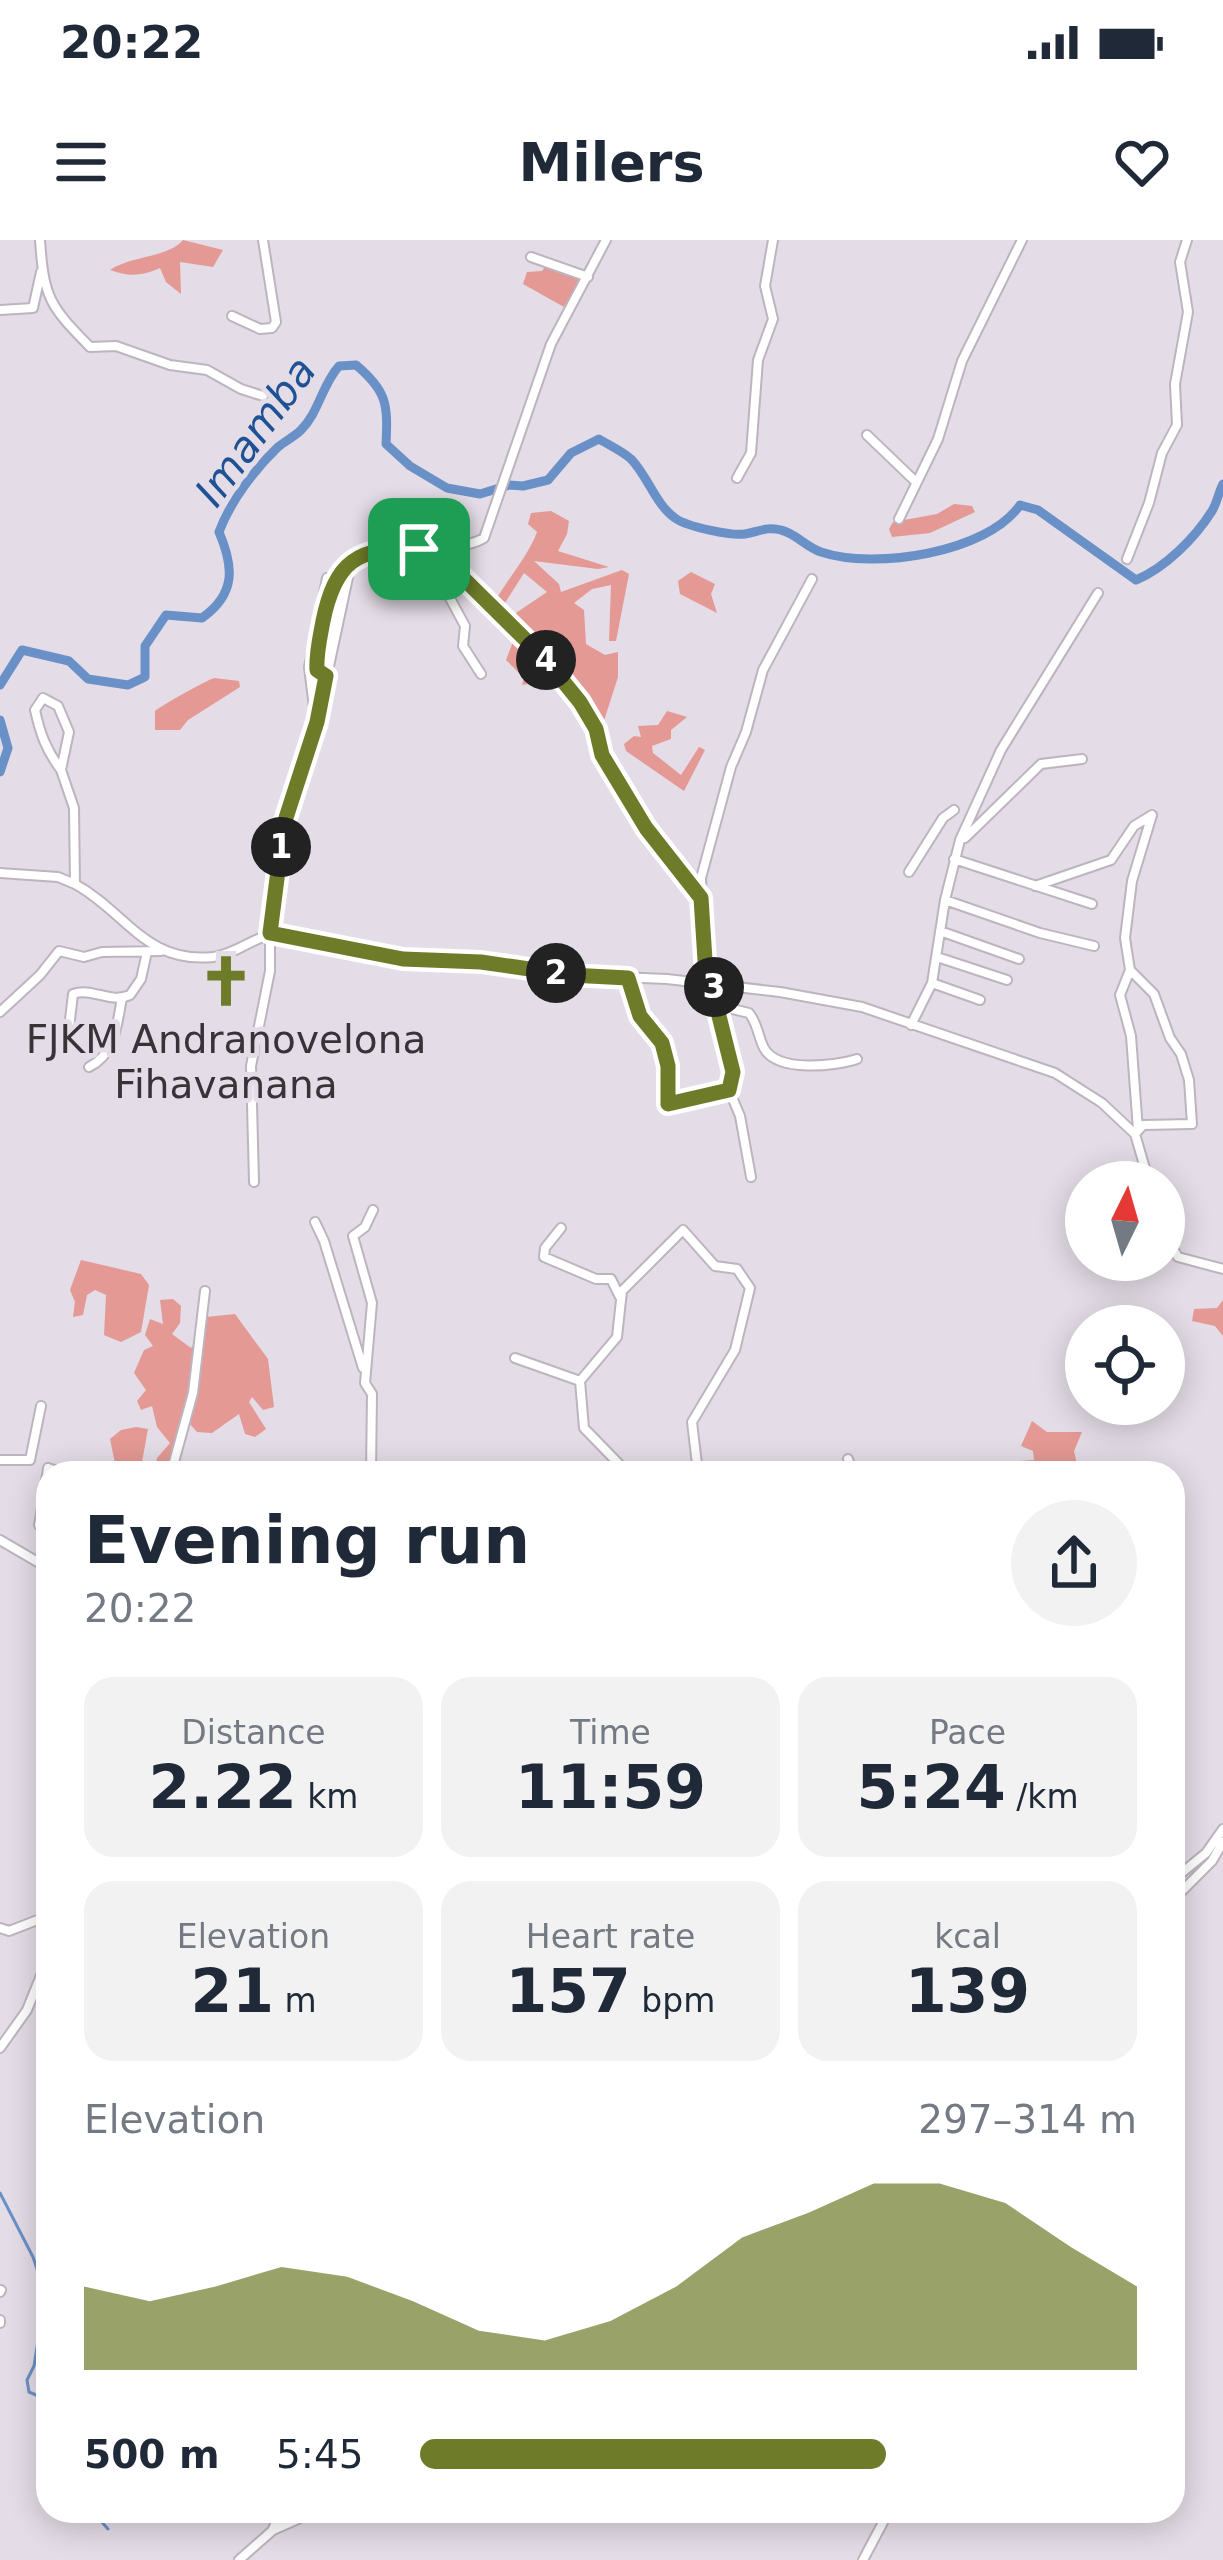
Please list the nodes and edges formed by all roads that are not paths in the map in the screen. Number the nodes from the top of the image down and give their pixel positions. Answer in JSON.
{"nodes":[{"id":1,"x":40,"y":240,"type":"edge"},
{"id":2,"x":262,"y":240,"type":"edge"},
{"id":3,"x":605,"y":240,"type":"edge"},
{"id":4,"x":1022,"y":240,"type":"edge"},
{"id":5,"x":1187,"y":240,"type":"edge"},
{"id":6,"x":771,"y":241,"type":"edge"},
{"id":7,"x":531,"y":256,"type":"dead end"},
{"id":8,"x":42,"y":271,"type":"junction"},
{"id":9,"x":588,"y":278,"type":"junction"},
{"id":10,"x":34,"y":308,"type":"junction"},
{"id":11,"x":0,"y":310,"type":"edge"},
{"id":12,"x":53,"y":310,"type":"junction"},
{"id":13,"x":232,"y":316,"type":"dead end"},
{"id":14,"x":262,"y":396,"type":"dead end"},
{"id":15,"x":867,"y":435,"type":"dead end"},
{"id":16,"x":737,"y":478,"type":"dead end"},
{"id":17,"x":916,"y":482,"type":"junction"},
{"id":18,"x":898,"y":519,"type":"dead end"},
{"id":19,"x":419,"y":549,"type":"junction"},
{"id":20,"x":1127,"y":559,"type":"dead end"},
{"id":21,"x":352,"y":565,"type":"junction"},
{"id":22,"x":445,"y":565,"type":"junction"},
{"id":23,"x":327,"y":578,"type":"dead end"},
{"id":24,"x":812,"y":579,"type":"dead end"},
{"id":25,"x":1098,"y":593,"type":"dead end"},
{"id":26,"x":481,"y":674,"type":"dead end"},
{"id":27,"x":326,"y":676,"type":"junction"},
{"id":28,"x":316,"y":724,"type":"junction"},
{"id":29,"x":1082,"y":758,"type":"dead end"},
{"id":30,"x":61,"y":770,"type":"junction"},
{"id":31,"x":954,"y":810,"type":"dead end"},
{"id":32,"x":960,"y":843,"type":"junction"},
{"id":33,"x":955,"y":859,"type":"junction"},
{"id":34,"x":909,"y":872,"type":"dead end"},
{"id":35,"x":0,"y":873,"type":"edge"},
{"id":36,"x":75,"y":884,"type":"junction"},
{"id":37,"x":1035,"y":886,"type":"junction"},
{"id":38,"x":701,"y":898,"type":"junction"},
{"id":39,"x":945,"y":900,"type":"junction"},
{"id":40,"x":1092,"y":904,"type":"dead end"},
{"id":41,"x":940,"y":931,"type":"junction"},
{"id":42,"x":270,"y":933,"type":"junction"},
{"id":43,"x":1094,"y":946,"type":"dead end"},
{"id":44,"x":162,"y":951,"type":"junction"},
{"id":45,"x":147,"y":952,"type":"junction"},
{"id":46,"x":937,"y":957,"type":"junction"},
{"id":47,"x":1019,"y":959,"type":"dead end"},
{"id":48,"x":1130,"y":970,"type":"junction"},
{"id":49,"x":628,"y":978,"type":"junction"},
{"id":50,"x":1007,"y":980,"type":"dead end"},
{"id":51,"x":932,"y":983,"type":"junction"},
{"id":52,"x":714,"y":987,"type":"junction"},
{"id":53,"x":122,"y":998,"type":"junction"},
{"id":54,"x":980,"y":1000,"type":"dead end"},
{"id":55,"x":718,"y":1005,"type":"junction"},
{"id":56,"x":0,"y":1012,"type":"edge"},
{"id":57,"x":911,"y":1025,"type":"junction"},
{"id":58,"x":69,"y":1028,"type":"dead end"},
{"id":59,"x":857,"y":1058,"type":"dead end"},
{"id":60,"x":89,"y":1067,"type":"dead end"},
{"id":61,"x":729,"y":1090,"type":"junction"},
{"id":62,"x":1136,"y":1132,"type":"junction"},
{"id":63,"x":1144,"y":1161,"type":"edge"},
{"id":64,"x":751,"y":1177,"type":"dead end"},
{"id":65,"x":254,"y":1182,"type":"dead end"},
{"id":66,"x":373,"y":1210,"type":"dead end"},
{"id":67,"x":315,"y":1222,"type":"dead end"},
{"id":68,"x":561,"y":1228,"type":"dead end"},
{"id":69,"x":1185,"y":1259,"type":"edge"},
{"id":70,"x":1223,"y":1269,"type":"edge"},
{"id":71,"x":205,"y":1291,"type":"dead end"},
{"id":72,"x":620,"y":1299,"type":"junction"},
{"id":73,"x":515,"y":1358,"type":"dead end"},
{"id":74,"x":365,"y":1375,"type":"junction"},
{"id":75,"x":580,"y":1381,"type":"junction"},
{"id":76,"x":41,"y":1406,"type":"dead end"},
{"id":77,"x":0,"y":1460,"type":"edge"},
{"id":78,"x":174,"y":1461,"type":"edge"},
{"id":79,"x":371,"y":1461,"type":"edge"},
{"id":80,"x":612,"y":1461,"type":"edge"},
{"id":81,"x":697,"y":1461,"type":"edge"},
{"id":82,"x":0,"y":1540,"type":"edge"},
{"id":83,"x":36,"y":1561,"type":"edge"},
{"id":84,"x":1223,"y":1829,"type":"edge"},
{"id":85,"x":1223,"y":1842,"type":"edge"},
{"id":86,"x":1185,"y":1870,"type":"edge"},
{"id":87,"x":1185,"y":1888,"type":"edge"},
{"id":88,"x":36,"y":1920,"type":"edge"},
{"id":89,"x":0,"y":1928,"type":"edge"},
{"id":90,"x":36,"y":1988,"type":"edge"},
{"id":91,"x":0,"y":2048,"type":"edge"},
{"id":92,"x":275,"y":2523,"type":"edge"},
{"id":93,"x":289,"y":2523,"type":"edge"},
{"id":94,"x":882,"y":2523,"type":"edge"},
{"id":95,"x":272,"y":2530,"type":"junction"},
{"id":96,"x":239,"y":2560,"type":"edge"},
{"id":97,"x":862,"y":2560,"type":"edge"}],
"edges":[{"from":1,"to":8,"type":"street"},
{"from":2,"to":13,"type":"street"},
{"from":3,"to":9,"type":"street"},
{"from":4,"to":17,"type":"street"},
{"from":5,"to":20,"type":"street"},
{"from":6,"to":16,"type":"street"},
{"from":7,"to":9,"type":"street"},
{"from":8,"to":10,"type":"street"},
{"from":8,"to":12,"type":"street"},
{"from":9,"to":19,"type":"street"},
{"from":10,"to":11,"type":"street"},
{"from":10,"to":12,"type":"street"},
{"from":12,"to":14,"type":"street"},
{"from":15,"to":17,"type":"street"},
{"from":17,"to":18,"type":"street"},
{"from":19,"to":21,"type":"street"},
{"from":19,"to":22,"type":"street"},
{"from":21,"to":27,"type":"street"},
{"from":21,"to":27,"type":"street"},
{"from":22,"to":26,"type":"street"},
{"from":22,"to":38,"type":"street"},
{"from":23,"to":28,"type":"street"},
{"from":24,"to":38,"type":"street"},
{"from":25,"to":32,"type":"street"},
{"from":27,"to":28,"type":"street"},
{"from":28,"to":42,"type":"street"},
{"from":29,"to":32,"type":"street"},
{"from":30,"to":30,"type":"street"},
{"from":30,"to":36,"type":"street"},
{"from":31,"to":34,"type":"street"},
{"from":32,"to":33,"type":"street"},
{"from":33,"to":37,"type":"street"},
{"from":33,"to":39,"type":"street"},
{"from":35,"to":36,"type":"street"},
{"from":36,"to":44,"type":"street"},
{"from":37,"to":40,"type":"street"},
{"from":37,"to":48,"type":"street"},
{"from":38,"to":52,"type":"street"},
{"from":39,"to":41,"type":"street"},
{"from":39,"to":43,"type":"street"},
{"from":41,"to":46,"type":"street"},
{"from":41,"to":47,"type":"street"},
{"from":42,"to":44,"type":"street"},
{"from":42,"to":49,"type":"street"},
{"from":42,"to":65,"type":"street"},
{"from":44,"to":45,"type":"street"},
{"from":45,"to":53,"type":"street"},
{"from":45,"to":56,"type":"street"},
{"from":46,"to":50,"type":"street"},
{"from":46,"to":51,"type":"street"},
{"from":48,"to":62,"type":"street"},
{"from":48,"to":62,"type":"street"},
{"from":49,"to":52,"type":"street"},
{"from":49,"to":61,"type":"street"},
{"from":51,"to":54,"type":"street"},
{"from":51,"to":57,"type":"street"},
{"from":52,"to":55,"type":"street"},
{"from":52,"to":57,"type":"street"},
{"from":53,"to":58,"type":"street"},
{"from":53,"to":60,"type":"street"},
{"from":55,"to":59,"type":"street"},
{"from":55,"to":61,"type":"street"},
{"from":57,"to":62,"type":"street"},
{"from":61,"to":64,"type":"street"},
{"from":62,"to":63,"type":"street"},
{"from":66,"to":74,"type":"street"},
{"from":67,"to":74,"type":"street"},
{"from":68,"to":72,"type":"street"},
{"from":69,"to":70,"type":"street"},
{"from":71,"to":78,"type":"street"},
{"from":72,"to":75,"type":"street"},
{"from":72,"to":81,"type":"street"},
{"from":73,"to":75,"type":"street"},
{"from":74,"to":79,"type":"street"},
{"from":75,"to":80,"type":"street"},
{"from":76,"to":77,"type":"street"},
{"from":82,"to":83,"type":"street"},
{"from":84,"to":86,"type":"street"},
{"from":85,"to":87,"type":"street"},
{"from":88,"to":89,"type":"street"},
{"from":90,"to":91,"type":"street"},
{"from":92,"to":95,"type":"street"},
{"from":93,"to":95,"type":"street"},
{"from":94,"to":97,"type":"street"},
{"from":95,"to":96,"type":"street"}]}
